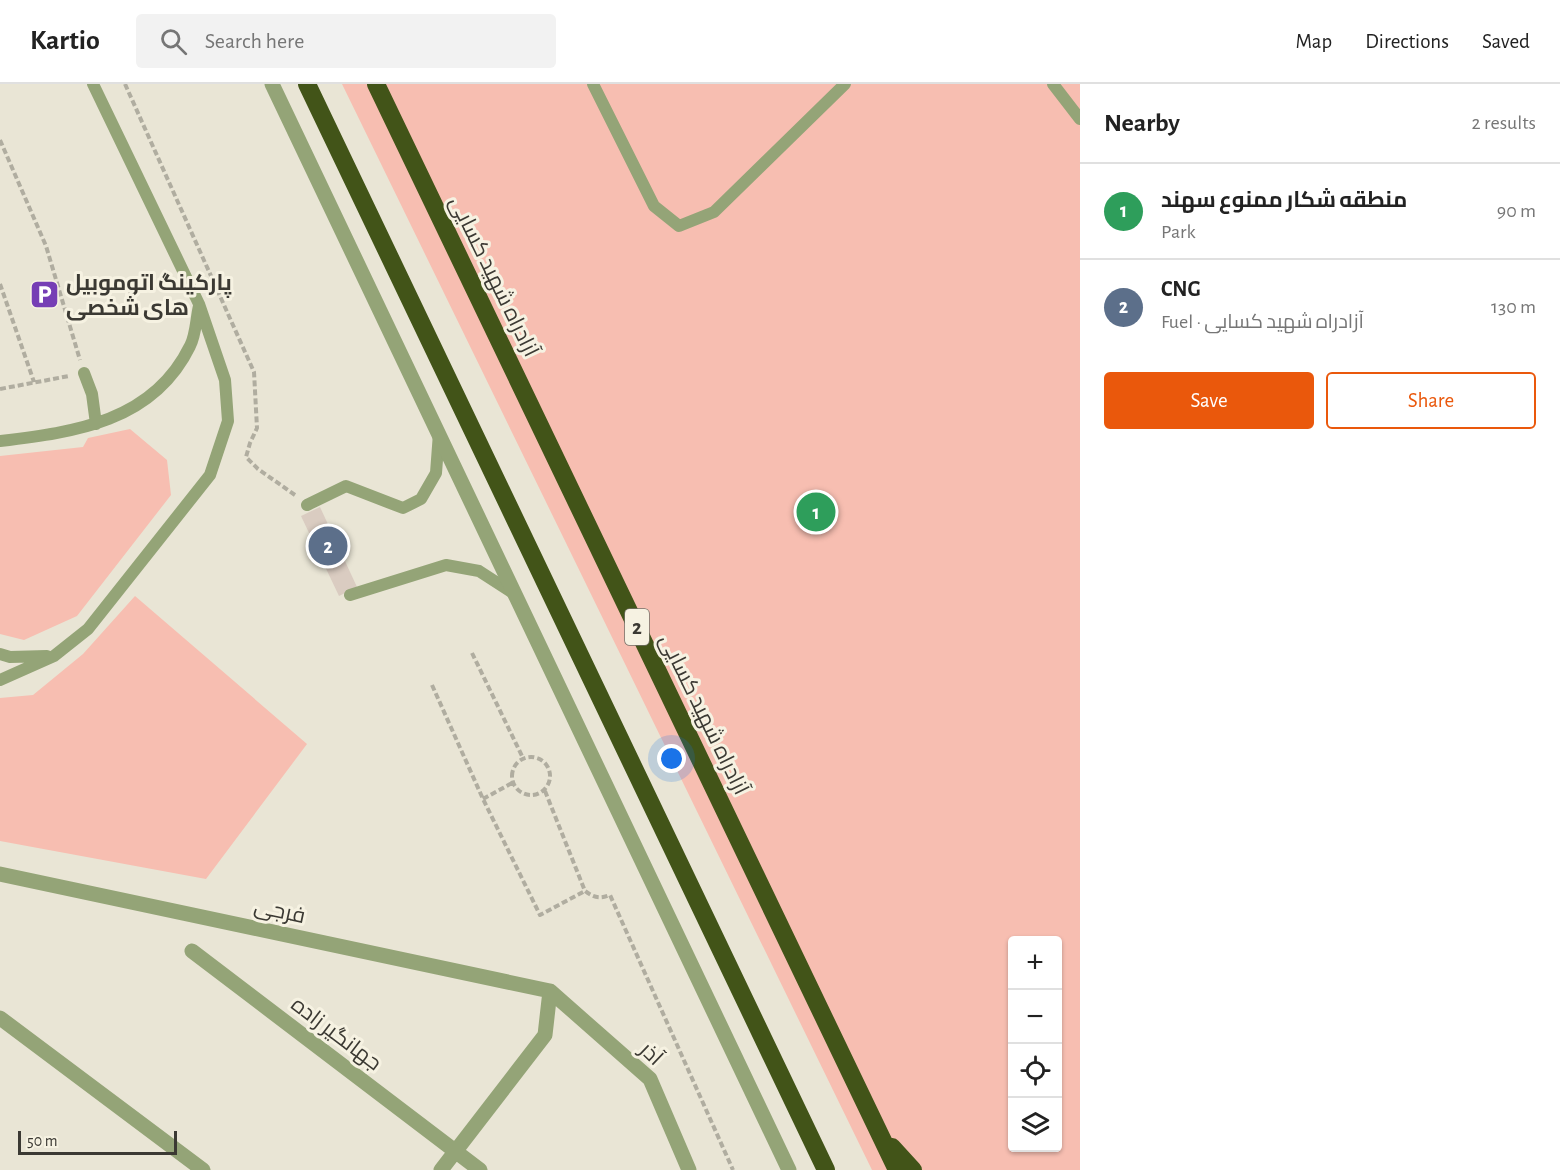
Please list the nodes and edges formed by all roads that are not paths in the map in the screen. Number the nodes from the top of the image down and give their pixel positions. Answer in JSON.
{"nodes":[{"id":1,"x":93,"y":84,"type":"edge"},
{"id":2,"x":272,"y":84,"type":"edge"},
{"id":3,"x":307,"y":84,"type":"edge"},
{"id":4,"x":376,"y":84,"type":"edge"},
{"id":5,"x":593,"y":84,"type":"edge"},
{"id":6,"x":845,"y":84,"type":"edge"},
{"id":7,"x":1053,"y":84,"type":"edge"},
{"id":8,"x":1080,"y":119,"type":"edge"},
{"id":9,"x":199,"y":304,"type":"junction"},
{"id":10,"x":84,"y":373,"type":"road end"},
{"id":11,"x":96,"y":424,"type":"junction"},
{"id":12,"x":439,"y":432,"type":"junction"},
{"id":13,"x":0,"y":441,"type":"edge"},
{"id":14,"x":307,"y":505,"type":"road end"},
{"id":15,"x":513,"y":593,"type":"junction"},
{"id":16,"x":350,"y":595,"type":"dead end"},
{"id":17,"x":0,"y":654,"type":"edge"},
{"id":18,"x":54,"y":656,"type":"junction"},
{"id":19,"x":0,"y":680,"type":"edge"},
{"id":20,"x":0,"y":874,"type":"edge"},
{"id":21,"x":192,"y":951,"type":"dead end"},
{"id":22,"x":550,"y":991,"type":"junction"},
{"id":23,"x":0,"y":1018,"type":"edge"},
{"id":24,"x":879,"y":1132,"type":"junction"},
{"id":25,"x":456,"y":1151,"type":"junction"},
{"id":26,"x":203,"y":1170,"type":"edge"},
{"id":27,"x":441,"y":1170,"type":"edge"},
{"id":28,"x":480,"y":1170,"type":"edge"},
{"id":29,"x":690,"y":1170,"type":"edge"},
{"id":30,"x":789,"y":1170,"type":"edge"},
{"id":31,"x":826,"y":1170,"type":"edge"},
{"id":32,"x":897,"y":1170,"type":"edge"},
{"id":33,"x":913,"y":1170,"type":"edge"}],
"edges":[{"from":1,"to":9,"type":"lane"},
{"from":2,"to":12,"type":"street"},
{"from":3,"to":31,"type":"highway"},
{"from":4,"to":24,"type":"highway","name":"آزادراه شهید کسایی","number":"2"},
{"from":5,"to":6,"type":"lane"},
{"from":7,"to":8,"type":"lane"},
{"from":9,"to":11,"type":"lane"},
{"from":9,"to":18,"type":"lane"},
{"from":10,"to":11,"type":"lane"},
{"from":11,"to":13,"type":"lane"},
{"from":12,"to":14,"type":"lane"},
{"from":12,"to":15,"type":"street"},
{"from":15,"to":16,"type":"lane"},
{"from":15,"to":30,"type":"street"},
{"from":17,"to":18,"type":"lane"},
{"from":18,"to":19,"type":"lane"},
{"from":20,"to":22,"type":"street","name":"فرجی"},
{"from":21,"to":25,"type":"street","name":"جهانگیر زاده"},
{"from":22,"to":25,"type":"street"},
{"from":22,"to":29,"type":"street","name":"آذر"},
{"from":23,"to":26,"type":"street"},
{"from":24,"to":32,"type":"highway","name":"آزادراه شهید کسایی","number":"2"},
{"from":24,"to":33,"type":"highway"},
{"from":25,"to":27,"type":"street"},
{"from":25,"to":28,"type":"street","name":"جهانگیر زاده"}]}
